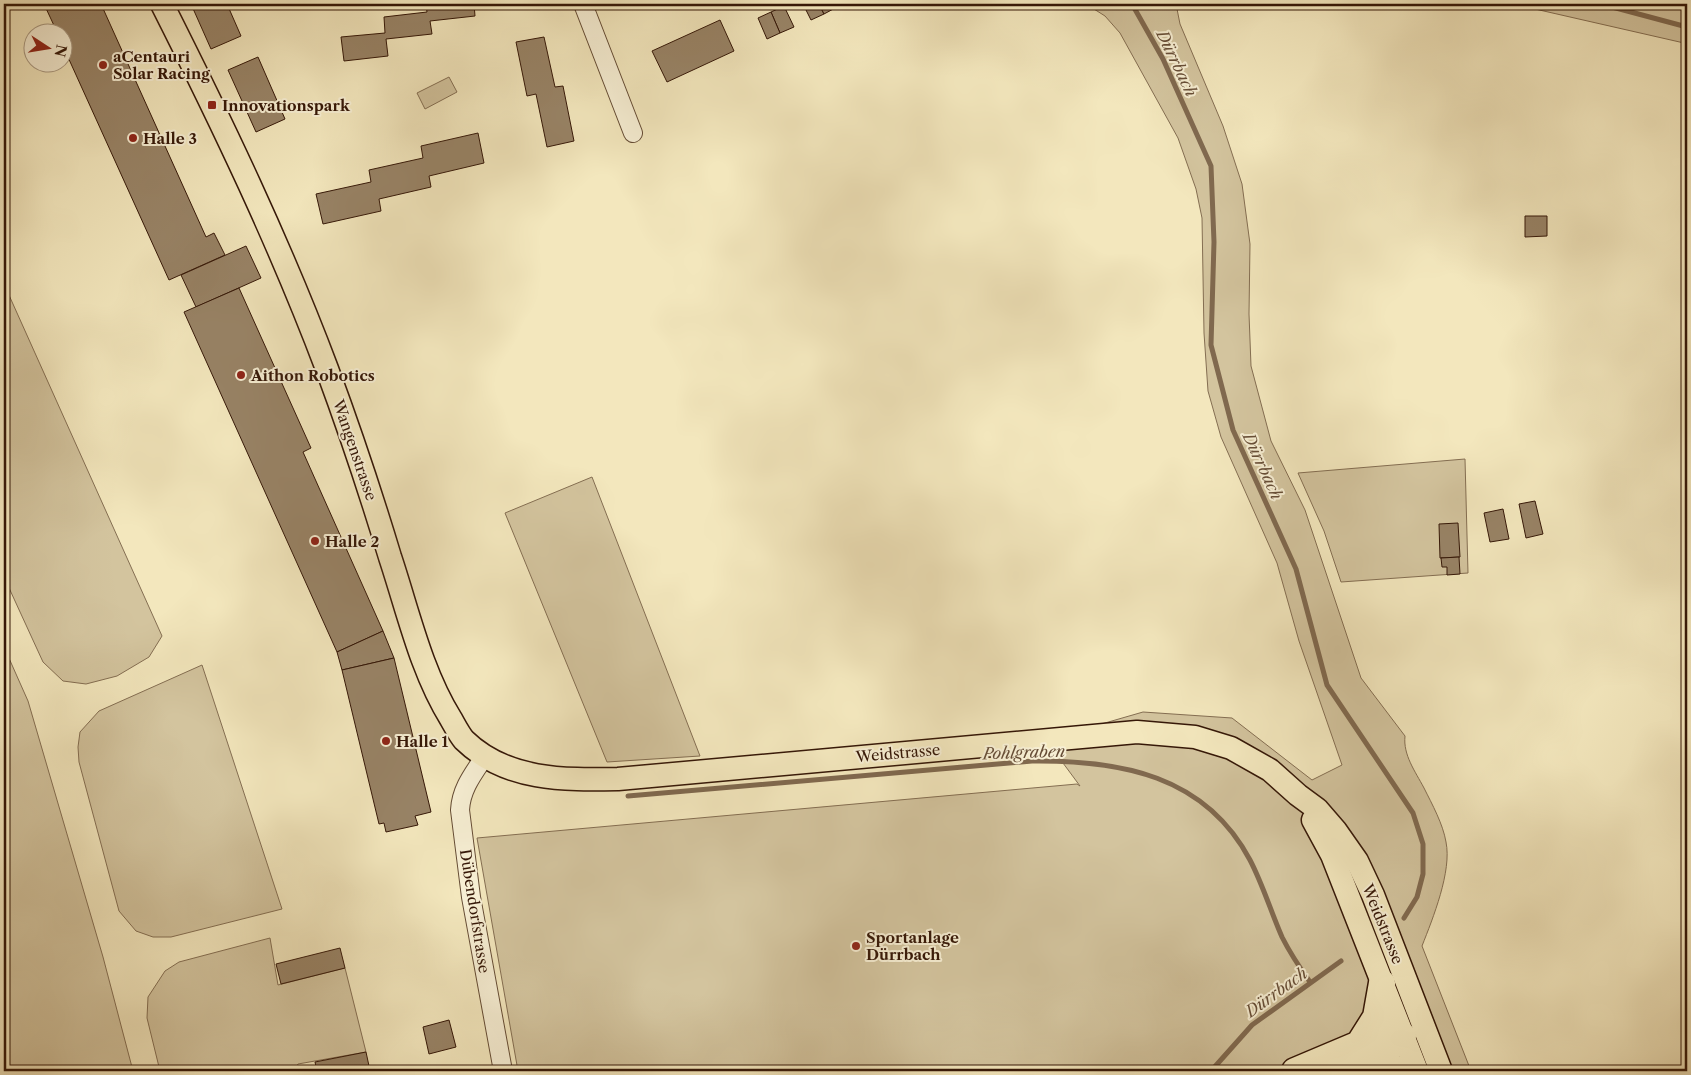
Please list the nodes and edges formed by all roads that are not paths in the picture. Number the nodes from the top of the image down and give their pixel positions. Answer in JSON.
{"nodes":[{"id":1,"x":162,"y":4,"type":"edge"},
{"id":2,"x":583,"y":4,"type":"edge"},
{"id":3,"x":632,"y":133,"type":"dead end"},
{"id":4,"x":485,"y":756,"type":"junction"},
{"id":5,"x":1298,"y":796,"type":"junction"},
{"id":6,"x":1382,"y":983,"type":"junction"},
{"id":7,"x":1411,"y":993,"type":"junction"},
{"id":8,"x":1403,"y":1036,"type":"junction"},
{"id":9,"x":1348,"y":1060,"type":"edge"},
{"id":10,"x":503,"y":1071,"type":"edge"},
{"id":11,"x":1295,"y":1071,"type":"edge"},
{"id":12,"x":1403,"y":1071,"type":"edge"},
{"id":13,"x":1417,"y":1071,"type":"edge"},
{"id":14,"x":1432,"y":1071,"type":"edge"},
{"id":15,"x":1441,"y":1071,"type":"edge"}],
"edges":[{"from":1,"to":4,"type":"main road","name":"Wangenstrasse"},
{"from":2,"to":3,"type":"street"},
{"from":4,"to":5,"type":"main road","name":"Weidstrasse"},
{"from":4,"to":10,"type":"street","name":"Dübendorfstrasse"},
{"from":5,"to":6,"type":"main road","name":"Weidstrasse"},
{"from":5,"to":7,"type":"main road","name":"Weidstrasse"},
{"from":6,"to":8,"type":"main road","name":"Weidstrasse"},
{"from":6,"to":9,"type":"highway"},
{"from":7,"to":8,"type":"main road"},
{"from":7,"to":15,"type":"main road","name":"Weidstrasse"},
{"from":8,"to":9,"type":"highway"},
{"from":8,"to":13,"type":"main road","name":"Weidstrasse"},
{"from":8,"to":14,"type":"main road"},
{"from":9,"to":11,"type":"highway"},
{"from":9,"to":12,"type":"highway"}]}
